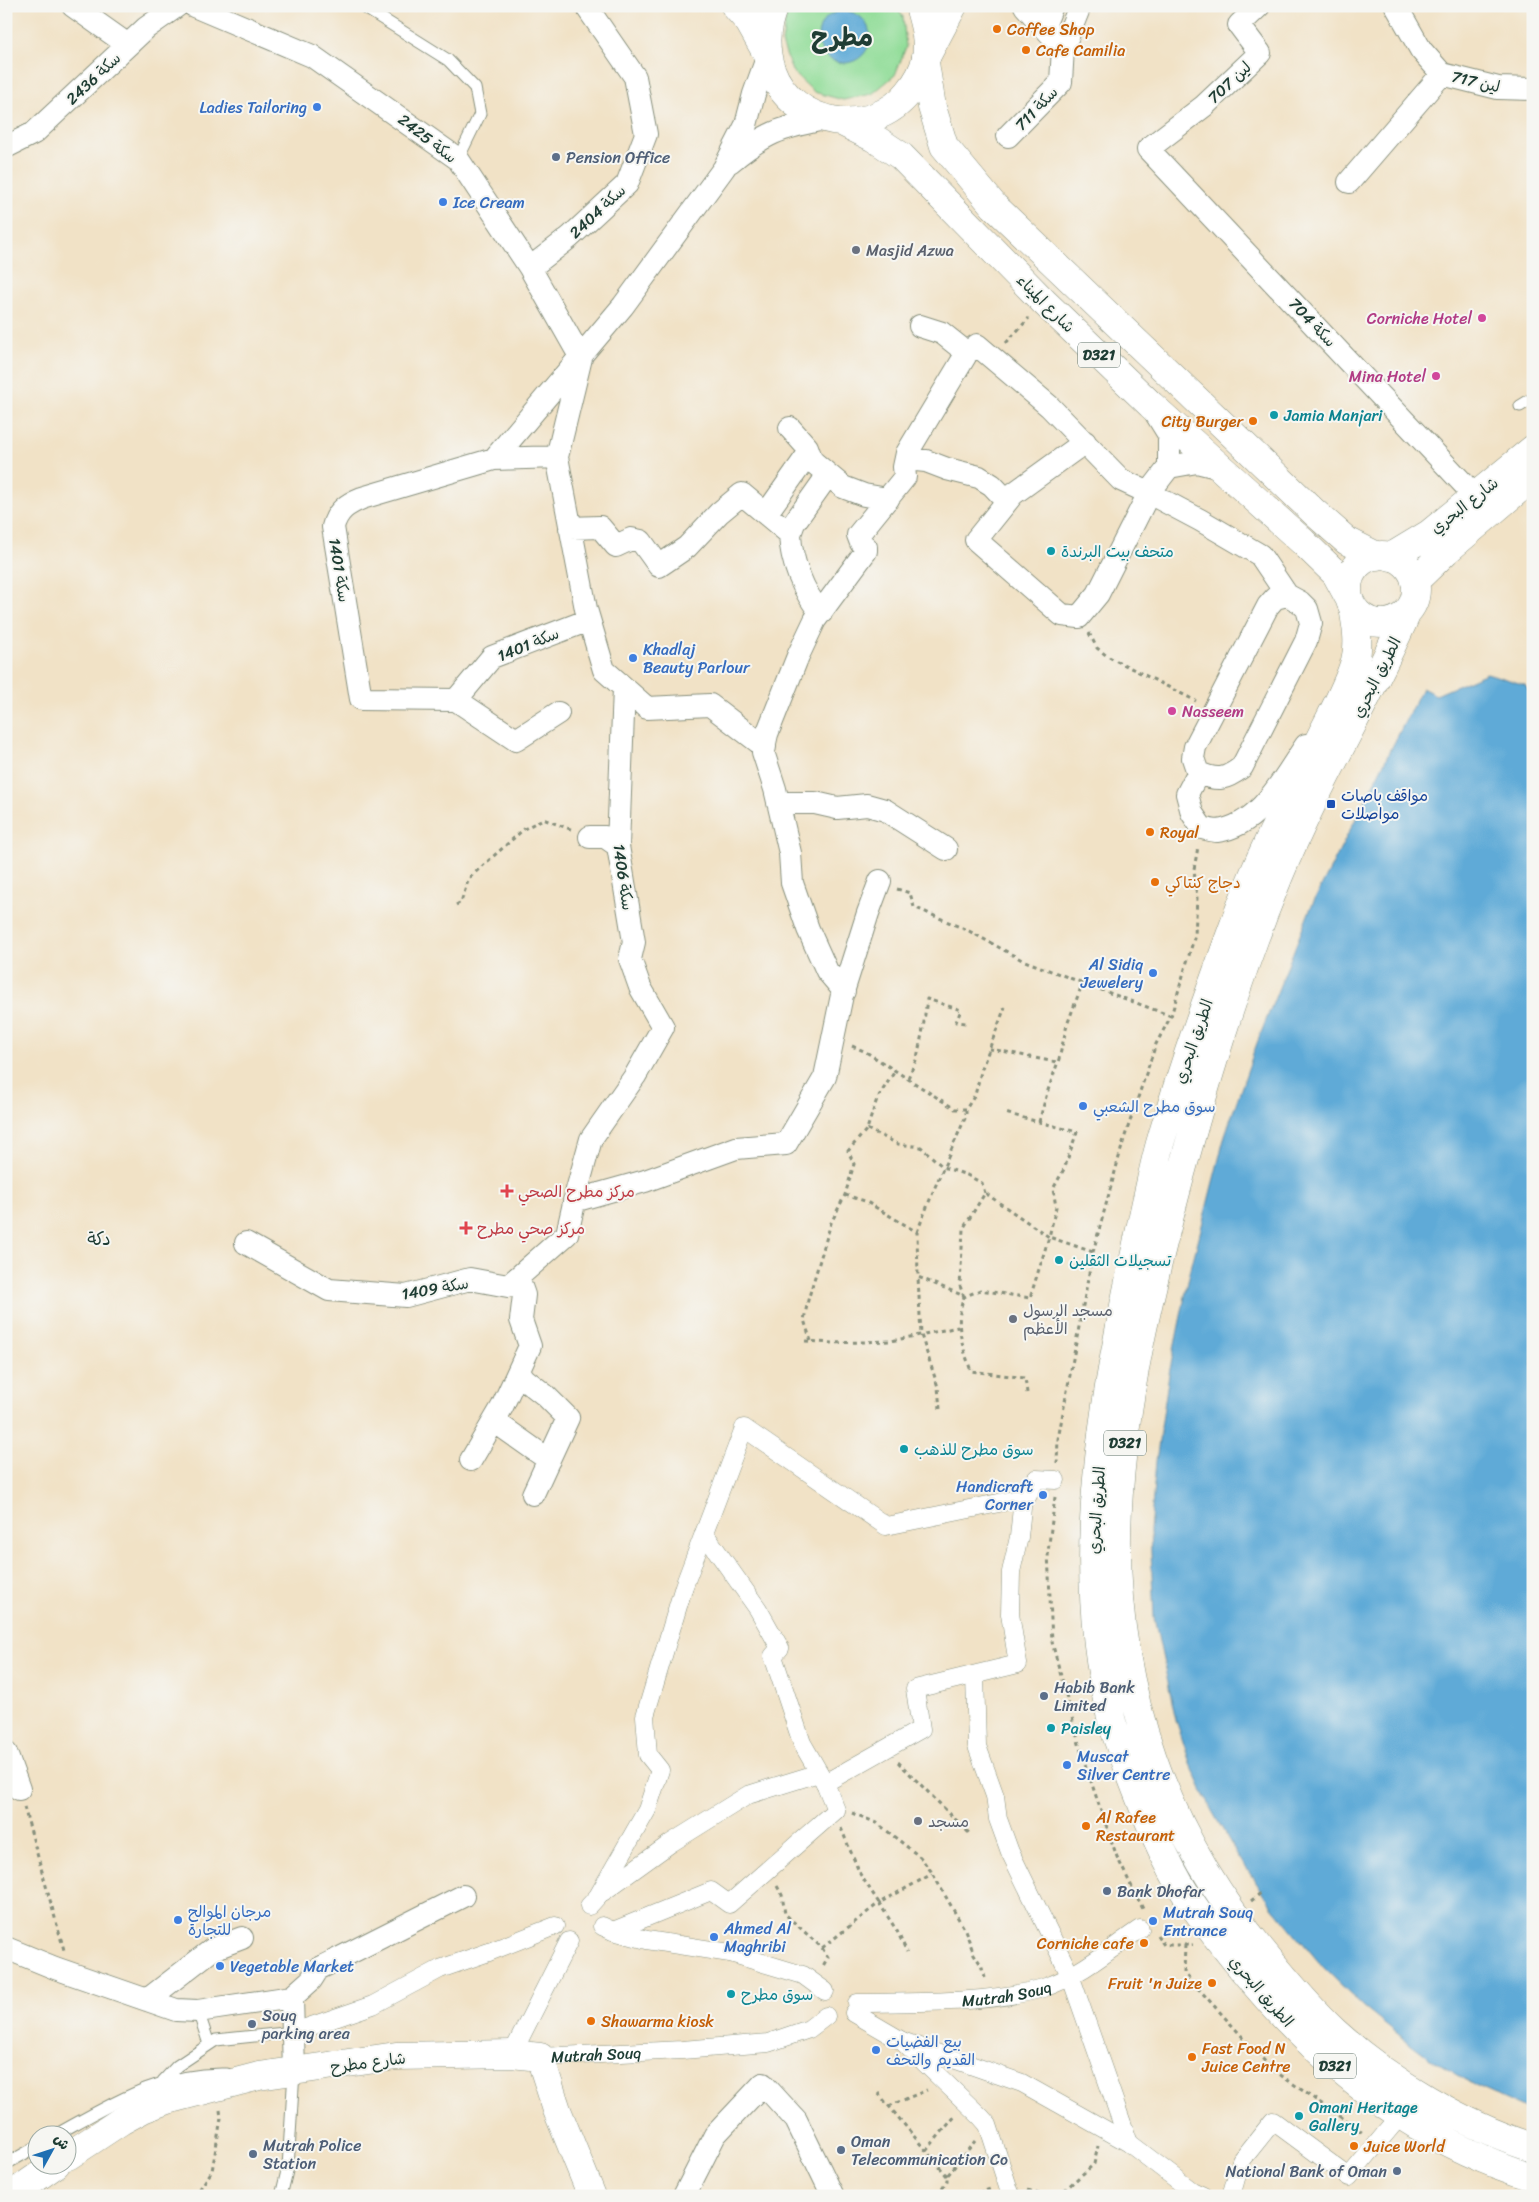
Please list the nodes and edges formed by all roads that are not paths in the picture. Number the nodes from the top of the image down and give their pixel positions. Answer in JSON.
{"nodes":[{"id":1,"x":72,"y":6,"type":"edge"},
{"id":2,"x":177,"y":6,"type":"edge"},
{"id":3,"x":194,"y":6,"type":"edge"},
{"id":4,"x":362,"y":6,"type":"edge"},
{"id":5,"x":586,"y":6,"type":"edge"},
{"id":6,"x":735,"y":6,"type":"edge"},
{"id":7,"x":774,"y":6,"type":"edge"},
{"id":8,"x":918,"y":6,"type":"edge"},
{"id":9,"x":953,"y":6,"type":"edge"},
{"id":10,"x":1025,"y":6,"type":"edge"},
{"id":11,"x":1080,"y":6,"type":"edge"},
{"id":12,"x":1259,"y":6,"type":"edge"},
{"id":13,"x":1396,"y":6,"type":"edge"},
{"id":14,"x":1048,"y":16,"type":"edge"},
{"id":15,"x":128,"y":45,"type":"junction"},
{"id":16,"x":1063,"y":48,"type":"junction"},
{"id":17,"x":767,"y":56,"type":"junction"},
{"id":18,"x":925,"y":60,"type":"junction"},
{"id":19,"x":1442,"y":74,"type":"junction"},
{"id":20,"x":1533,"y":89,"type":"edge"},
{"id":21,"x":833,"y":121,"type":"junction"},
{"id":22,"x":1008,"y":136,"type":"dead end"},
{"id":23,"x":6,"y":147,"type":"edge"},
{"id":24,"x":1148,"y":149,"type":"joint"},
{"id":25,"x":458,"y":159,"type":"junction"},
{"id":26,"x":724,"y":168,"type":"junction"},
{"id":27,"x":1349,"y":182,"type":"dead end"},
{"id":28,"x":530,"y":268,"type":"junction"},
{"id":29,"x":920,"y":326,"type":"dead end"},
{"id":30,"x":967,"y":353,"type":"junction"},
{"id":31,"x":581,"y":358,"type":"junction"},
{"id":32,"x":1533,"y":398,"type":"edge"},
{"id":33,"x":1151,"y":405,"type":"junction"},
{"id":34,"x":1520,"y":406,"type":"dead end"},
{"id":35,"x":790,"y":428,"type":"dead end"},
{"id":36,"x":1085,"y":442,"type":"junction"},
{"id":37,"x":1533,"y":449,"type":"edge"},
{"id":38,"x":809,"y":453,"type":"junction"},
{"id":39,"x":557,"y":457,"type":"junction"},
{"id":40,"x":494,"y":459,"type":"junction"},
{"id":41,"x":906,"y":459,"type":"junction"},
{"id":42,"x":1170,"y":467,"type":"junction"},
{"id":43,"x":1221,"y":468,"type":"junction"},
{"id":44,"x":828,"y":475,"type":"junction"},
{"id":45,"x":1533,"y":477,"type":"edge"},
{"id":46,"x":1149,"y":493,"type":"junction"},
{"id":47,"x":1476,"y":497,"type":"junction"},
{"id":48,"x":888,"y":499,"type":"junction"},
{"id":49,"x":1007,"y":501,"type":"junction"},
{"id":50,"x":766,"y":514,"type":"junction"},
{"id":51,"x":570,"y":528,"type":"junction"},
{"id":52,"x":790,"y":534,"type":"junction"},
{"id":53,"x":1384,"y":556,"type":"junction"},
{"id":54,"x":1415,"y":581,"type":"junction"},
{"id":55,"x":1287,"y":596,"type":"junction"},
{"id":56,"x":1351,"y":602,"type":"junction"},
{"id":57,"x":820,"y":613,"type":"junction"},
{"id":58,"x":1407,"y":613,"type":"junction"},
{"id":59,"x":589,"y":620,"type":"junction"},
{"id":60,"x":624,"y":688,"type":"junction"},
{"id":61,"x":456,"y":700,"type":"junction"},
{"id":62,"x":1338,"y":702,"type":"junction"},
{"id":63,"x":558,"y":713,"type":"dead end"},
{"id":64,"x":764,"y":747,"type":"junction"},
{"id":65,"x":1198,"y":773,"type":"junction"},
{"id":66,"x":778,"y":803,"type":"junction"},
{"id":67,"x":590,"y":837,"type":"road end"},
{"id":68,"x":618,"y":846,"type":"junction"},
{"id":69,"x":946,"y":849,"type":"dead end"},
{"id":70,"x":885,"y":883,"type":"road end"},
{"id":71,"x":844,"y":991,"type":"junction"},
{"id":72,"x":663,"y":1028,"type":"joint"},
{"id":73,"x":574,"y":1201,"type":"junction"},
{"id":74,"x":246,"y":1243,"type":"dead end"},
{"id":75,"x":518,"y":1278,"type":"junction"},
{"id":76,"x":518,"y":1374,"type":"junction"},
{"id":77,"x":494,"y":1421,"type":"junction"},
{"id":78,"x":471,"y":1460,"type":"dead end"},
{"id":79,"x":549,"y":1460,"type":"junction"},
{"id":80,"x":1056,"y":1480,"type":"dead end"},
{"id":81,"x":534,"y":1494,"type":"dead end"},
{"id":82,"x":1023,"y":1498,"type":"junction"},
{"id":83,"x":704,"y":1533,"type":"junction"},
{"id":84,"x":975,"y":1675,"type":"junction"},
{"id":85,"x":6,"y":1753,"type":"edge"},
{"id":86,"x":822,"y":1778,"type":"junction"},
{"id":87,"x":19,"y":1789,"type":"road end"},
{"id":88,"x":463,"y":1896,"type":"dead end"},
{"id":89,"x":555,"y":1926,"type":"dead end"},
{"id":90,"x":1140,"y":1929,"type":"dead end"},
{"id":91,"x":242,"y":1938,"type":"dead end"},
{"id":92,"x":569,"y":1941,"type":"dead end"},
{"id":93,"x":6,"y":1948,"type":"edge"},
{"id":94,"x":1070,"y":1975,"type":"junction"},
{"id":95,"x":825,"y":1992,"type":"dead end"},
{"id":96,"x":292,"y":1997,"type":"junction"},
{"id":97,"x":147,"y":2000,"type":"junction"},
{"id":98,"x":198,"y":2011,"type":"junction"},
{"id":99,"x":826,"y":2016,"type":"dead end"},
{"id":100,"x":294,"y":2032,"type":"junction"},
{"id":101,"x":902,"y":2041,"type":"junction"},
{"id":102,"x":209,"y":2044,"type":"junction"},
{"id":103,"x":512,"y":2054,"type":"junction"},
{"id":104,"x":540,"y":2057,"type":"junction"},
{"id":105,"x":294,"y":2072,"type":"junction"},
{"id":106,"x":259,"y":2076,"type":"junction"},
{"id":107,"x":163,"y":2081,"type":"junction"},
{"id":108,"x":1400,"y":2116,"type":"junction"},
{"id":109,"x":75,"y":2124,"type":"edge"},
{"id":110,"x":1129,"y":2143,"type":"junction"},
{"id":111,"x":1533,"y":2147,"type":"edge"},
{"id":112,"x":78,"y":2149,"type":"edge"},
{"id":113,"x":28,"y":2152,"type":"edge"},
{"id":114,"x":6,"y":2164,"type":"edge"},
{"id":115,"x":42,"y":2174,"type":"edge"},
{"id":116,"x":1533,"y":2177,"type":"edge"},
{"id":117,"x":10,"y":2196,"type":"edge"},
{"id":118,"x":281,"y":2196,"type":"edge"},
{"id":119,"x":592,"y":2196,"type":"edge"},
{"id":120,"x":684,"y":2196,"type":"edge"},
{"id":121,"x":834,"y":2196,"type":"edge"},
{"id":122,"x":1011,"y":2196,"type":"edge"},
{"id":123,"x":1203,"y":2196,"type":"edge"},
{"id":124,"x":1231,"y":2196,"type":"edge"}],
"edges":[{"from":1,"to":15,"type":"street"},
{"from":2,"to":15,"type":"street","name":"سكة 2436"},
{"from":3,"to":25,"type":"street","name":"سكة 2425"},
{"from":4,"to":25,"type":"lane"},
{"from":5,"to":28,"type":"street","name":"سكة 2404"},
{"from":6,"to":17,"type":"main road","number":"D321"},
{"from":7,"to":17,"type":"main road","number":"D321"},
{"from":8,"to":18,"type":"main road","number":"D321"},
{"from":9,"to":18,"type":"main road"},
{"from":10,"to":14,"type":"street"},
{"from":11,"to":16,"type":"street","name":"711 سكة"},
{"from":12,"to":24,"type":"street","name":"لين 707"},
{"from":13,"to":19,"type":"street","name":"لين 717"},
{"from":14,"to":16,"type":"street"},
{"from":15,"to":23,"type":"street","name":"سكة 2436"},
{"from":16,"to":22,"type":"street","name":"711 سكة"},
{"from":17,"to":21,"type":"main road","number":"D321"},
{"from":17,"to":26,"type":"street"},
{"from":18,"to":21,"type":"main road","number":"D321"},
{"from":18,"to":53,"type":"main road","name":"شارع الميناء","number":"D321"},
{"from":19,"to":20,"type":"street","name":"لين 717"},
{"from":19,"to":27,"type":"street"},
{"from":21,"to":26,"type":"street"},
{"from":21,"to":33,"type":"main road","name":"شارع الميناء","number":"D321"},
{"from":24,"to":47,"type":"street","name":"سكة 704"},
{"from":25,"to":28,"type":"street","name":"سكة 2425"},
{"from":26,"to":31,"type":"street"},
{"from":28,"to":31,"type":"street","name":"سكة 2425"},
{"from":29,"to":30,"type":"street"},
{"from":30,"to":36,"type":"street"},
{"from":30,"to":41,"type":"street"},
{"from":31,"to":39,"type":"street"},
{"from":31,"to":40,"type":"street"},
{"from":32,"to":34,"type":"lane"},
{"from":33,"to":42,"type":"street"},
{"from":33,"to":43,"type":"main road","name":"شارع الميناء","number":"D321"},
{"from":35,"to":38,"type":"street"},
{"from":36,"to":46,"type":"street"},
{"from":36,"to":49,"type":"street"},
{"from":37,"to":47,"type":"main road","name":"شارع البحري"},
{"from":38,"to":44,"type":"street"},
{"from":38,"to":50,"type":"street"},
{"from":39,"to":40,"type":"street","name":"1401 سكة"},
{"from":39,"to":51,"type":"street"},
{"from":40,"to":61,"type":"street","name":"1401 سكة"},
{"from":41,"to":48,"type":"street"},
{"from":41,"to":49,"type":"street"},
{"from":42,"to":43,"type":"street"},
{"from":42,"to":46,"type":"street"},
{"from":43,"to":56,"type":"main road","name":"شارع الميناء","number":"D321"},
{"from":44,"to":48,"type":"street"},
{"from":44,"to":52,"type":"street"},
{"from":45,"to":54,"type":"main road","name":"شارع البحري"},
{"from":46,"to":49,"type":"street"},
{"from":46,"to":55,"type":"street"},
{"from":47,"to":53,"type":"main road","name":"شارع البحري"},
{"from":48,"to":57,"type":"street"},
{"from":50,"to":51,"type":"street"},
{"from":50,"to":52,"type":"street"},
{"from":51,"to":59,"type":"street"},
{"from":52,"to":57,"type":"street"},
{"from":53,"to":54,"type":"main road","number":"D321"},
{"from":53,"to":56,"type":"main road","number":"D321"},
{"from":54,"to":58,"type":"main road","number":"D321"},
{"from":55,"to":65,"type":"street"},
{"from":55,"to":65,"type":"street"},
{"from":56,"to":58,"type":"main road","number":"D321"},
{"from":56,"to":62,"type":"main road","name":"الطريق البحري","number":"D321"},
{"from":57,"to":64,"type":"street"},
{"from":58,"to":111,"type":"main road","name":"الطريق البحري","number":"D321"},
{"from":59,"to":60,"type":"street"},
{"from":59,"to":61,"type":"street","name":"سكة 1401"},
{"from":60,"to":64,"type":"street"},
{"from":60,"to":68,"type":"street","name":"1406 سكة"},
{"from":61,"to":63,"type":"street"},
{"from":62,"to":65,"type":"street"},
{"from":62,"to":108,"type":"main road","name":"الطريق البحري","number":"D321"},
{"from":64,"to":66,"type":"street"},
{"from":66,"to":69,"type":"street"},
{"from":66,"to":71,"type":"street"},
{"from":67,"to":68,"type":"street"},
{"from":68,"to":72,"type":"street","name":"1406 سكة"},
{"from":70,"to":71,"type":"street"},
{"from":71,"to":73,"type":"street"},
{"from":72,"to":73,"type":"street","name":"1409 سكة"},
{"from":73,"to":75,"type":"street","name":"1409 سكة"},
{"from":74,"to":75,"type":"street","name":"1409 سكة"},
{"from":75,"to":76,"type":"street"},
{"from":76,"to":77,"type":"street"},
{"from":76,"to":79,"type":"street"},
{"from":77,"to":78,"type":"street"},
{"from":77,"to":79,"type":"street"},
{"from":79,"to":81,"type":"street"},
{"from":80,"to":82,"type":"street"},
{"from":82,"to":83,"type":"street"},
{"from":82,"to":84,"type":"street"},
{"from":83,"to":86,"type":"street"},
{"from":83,"to":86,"type":"street"},
{"from":84,"to":86,"type":"street"},
{"from":84,"to":94,"type":"street"},
{"from":85,"to":87,"type":"street"},
{"from":86,"to":95,"type":"street"},
{"from":88,"to":96,"type":"street"},
{"from":89,"to":100,"type":"street"},
{"from":90,"to":94,"type":"street","name":"Mutrah Souq"},
{"from":91,"to":97,"type":"street"},
{"from":92,"to":103,"type":"street"},
{"from":93,"to":97,"type":"street"},
{"from":94,"to":101,"type":"street","name":"Mutrah Souq"},
{"from":94,"to":110,"type":"street"},
{"from":96,"to":98,"type":"street"},
{"from":96,"to":100,"type":"street"},
{"from":97,"to":98,"type":"street"},
{"from":98,"to":102,"type":"lane"},
{"from":99,"to":104,"type":"street","name":"Mutrah Souq"},
{"from":100,"to":102,"type":"lane"},
{"from":100,"to":105,"type":"street"},
{"from":101,"to":110,"type":"street"},
{"from":101,"to":122,"type":"street","name":"Mutrah Souq"},
{"from":102,"to":107,"type":"lane"},
{"from":103,"to":104,"type":"main road","name":"شارع مطرح"},
{"from":103,"to":105,"type":"main road","name":"شارع مطرح"},
{"from":104,"to":119,"type":"main road"},
{"from":105,"to":106,"type":"main road","name":"شارع مطرح"},
{"from":105,"to":118,"type":"lane"},
{"from":106,"to":107,"type":"lane"},
{"from":106,"to":112,"type":"main road","name":"شارع مطرح"},
{"from":107,"to":109,"type":"lane"},
{"from":108,"to":116,"type":"main road","name":"الطريق البحري","number":"D321"},
{"from":108,"to":124,"type":"street"},
{"from":110,"to":123,"type":"street"},
{"from":113,"to":114,"type":"lane"},
{"from":115,"to":117,"type":"main road"},
{"from":120,"to":121,"type":"street"}]}
